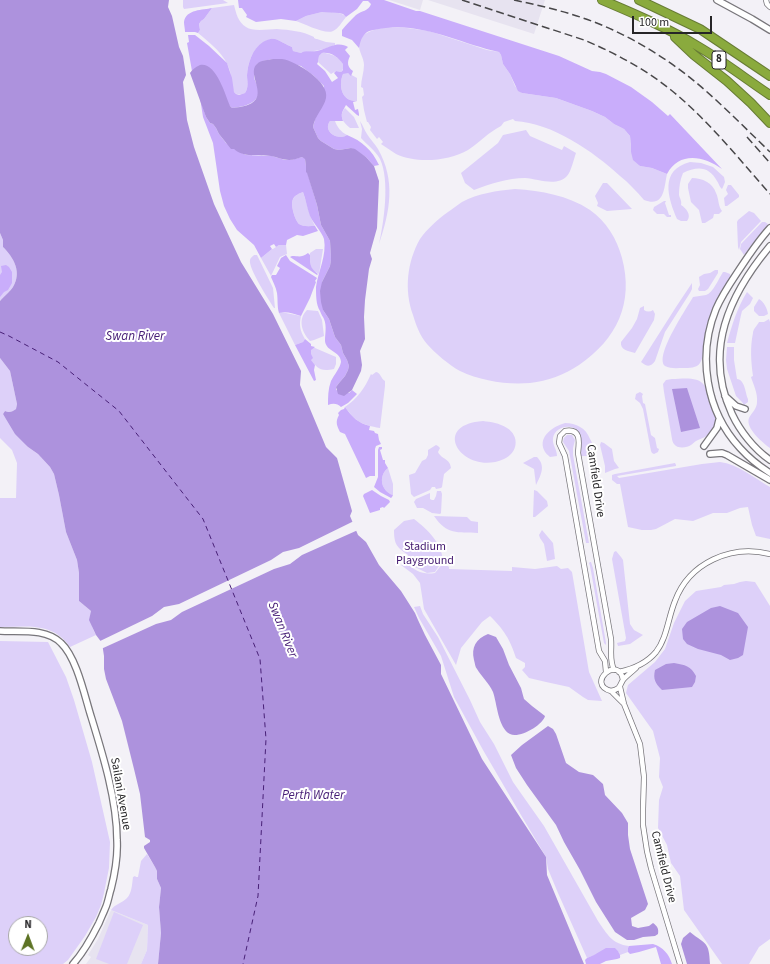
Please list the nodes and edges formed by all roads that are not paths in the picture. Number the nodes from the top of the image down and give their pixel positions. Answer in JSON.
{"nodes":[{"id":1,"x":602,"y":0,"type":"edge"},
{"id":2,"x":639,"y":0,"type":"edge"},
{"id":3,"x":717,"y":0,"type":"edge"},
{"id":4,"x":766,"y":0,"type":"edge"},
{"id":5,"x":770,"y":7,"type":"edge"},
{"id":6,"x":665,"y":29,"type":"junction"},
{"id":7,"x":770,"y":30,"type":"edge"},
{"id":8,"x":770,"y":76,"type":"edge"},
{"id":9,"x":770,"y":95,"type":"edge"},
{"id":10,"x":770,"y":123,"type":"edge"},
{"id":11,"x":769,"y":229,"type":"edge"},
{"id":12,"x":770,"y":246,"type":"edge"},
{"id":13,"x":725,"y":395,"type":"junction"},
{"id":14,"x":745,"y":409,"type":"dead end"},
{"id":15,"x":719,"y":417,"type":"junction"},
{"id":16,"x":704,"y":446,"type":"dead end"},
{"id":17,"x":710,"y":454,"type":"dead end"},
{"id":18,"x":770,"y":460,"type":"edge"},
{"id":19,"x":770,"y":473,"type":"edge"},
{"id":20,"x":770,"y":480,"type":"edge"},
{"id":21,"x":770,"y":554,"type":"edge"},
{"id":22,"x":0,"y":632,"type":"edge"},
{"id":23,"x":637,"y":666,"type":"junction"},
{"id":24,"x":616,"y":671,"type":"junction"},
{"id":25,"x":606,"y":672,"type":"junction"},
{"id":26,"x":622,"y":680,"type":"junction"},
{"id":27,"x":620,"y":687,"type":"junction"},
{"id":28,"x":611,"y":691,"type":"junction"},
{"id":29,"x":624,"y":704,"type":"junction"},
{"id":30,"x":73,"y":964,"type":"edge"},
{"id":31,"x":680,"y":964,"type":"edge"}],
"edges":[{"from":1,"to":6,"type":"highway","number":"8"},
{"from":2,"to":8,"type":"highway","number":"8"},
{"from":3,"to":7,"type":"street"},
{"from":4,"to":5,"type":"street"},
{"from":6,"to":9,"type":"highway","number":"8"},
{"from":6,"to":10,"type":"highway"},
{"from":11,"to":15,"type":"street"},
{"from":12,"to":13,"type":"street"},
{"from":13,"to":14,"type":"street"},
{"from":13,"to":18,"type":"street"},
{"from":15,"to":16,"type":"street"},
{"from":15,"to":19,"type":"street"},
{"from":17,"to":20,"type":"street"},
{"from":21,"to":23,"type":"street"},
{"from":22,"to":30,"type":"street","name":"Sailani Avenue"},
{"from":23,"to":24,"type":"street"},
{"from":23,"to":26,"type":"street"},
{"from":24,"to":25,"type":"street"},
{"from":24,"to":25,"type":"street","name":"Camfield Drive"},
{"from":24,"to":26,"type":"street"},
{"from":25,"to":28,"type":"street"},
{"from":26,"to":27,"type":"street"},
{"from":27,"to":28,"type":"street"},
{"from":27,"to":29,"type":"street"},
{"from":28,"to":29,"type":"street"},
{"from":29,"to":31,"type":"street","name":"Camfield Drive"}]}
